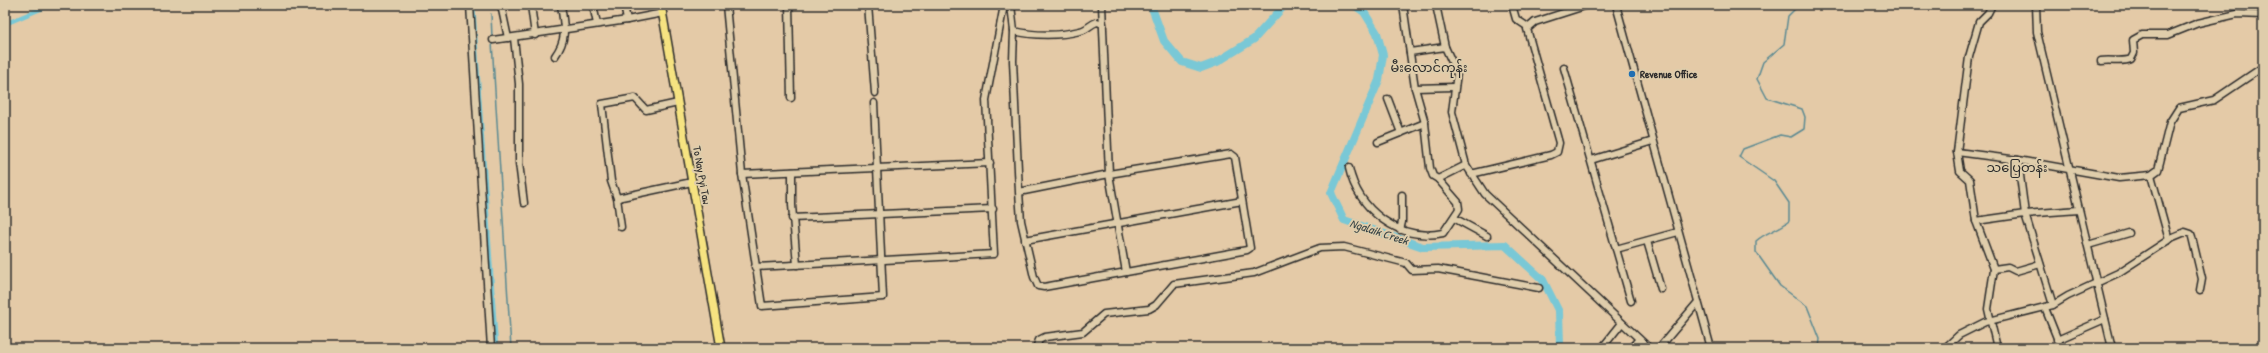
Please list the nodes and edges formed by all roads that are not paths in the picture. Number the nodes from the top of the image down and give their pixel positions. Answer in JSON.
{"nodes":[{"id":1,"x":470,"y":5,"type":"edge"},
{"id":2,"x":501,"y":5,"type":"edge"},
{"id":3,"x":531,"y":5,"type":"edge"},
{"id":4,"x":561,"y":5,"type":"edge"},
{"id":5,"x":593,"y":5,"type":"edge"},
{"id":6,"x":624,"y":5,"type":"edge"},
{"id":7,"x":662,"y":5,"type":"edge"},
{"id":8,"x":726,"y":5,"type":"edge"},
{"id":9,"x":789,"y":5,"type":"edge"},
{"id":10,"x":796,"y":5,"type":"edge"},
{"id":11,"x":868,"y":5,"type":"edge"},
{"id":12,"x":1004,"y":5,"type":"edge"},
{"id":13,"x":1011,"y":5,"type":"edge"},
{"id":14,"x":1102,"y":5,"type":"edge"},
{"id":15,"x":1403,"y":5,"type":"edge"},
{"id":16,"x":1436,"y":5,"type":"edge"},
{"id":17,"x":1512,"y":5,"type":"edge"},
{"id":18,"x":1588,"y":5,"type":"edge"},
{"id":19,"x":1616,"y":5,"type":"edge"},
{"id":20,"x":1992,"y":5,"type":"edge"},
{"id":21,"x":2036,"y":5,"type":"edge"},
{"id":22,"x":663,"y":13,"type":"junction"},
{"id":23,"x":2263,"y":15,"type":"edge"},
{"id":24,"x":628,"y":20,"type":"junction"},
{"id":25,"x":597,"y":24,"type":"junction"},
{"id":26,"x":1103,"y":24,"type":"junction"},
{"id":27,"x":1528,"y":27,"type":"junction"},
{"id":28,"x":565,"y":29,"type":"junction"},
{"id":29,"x":1014,"y":32,"type":"junction"},
{"id":30,"x":535,"y":35,"type":"junction"},
{"id":31,"x":511,"y":38,"type":"junction"},
{"id":32,"x":493,"y":40,"type":"dead end"},
{"id":33,"x":1444,"y":47,"type":"junction"},
{"id":34,"x":1410,"y":52,"type":"junction"},
{"id":35,"x":555,"y":56,"type":"dead end"},
{"id":36,"x":2100,"y":61,"type":"dead end"},
{"id":37,"x":2263,"y":67,"type":"edge"},
{"id":38,"x":1564,"y":68,"type":"dead end"},
{"id":39,"x":1454,"y":87,"type":"junction"},
{"id":40,"x":1415,"y":88,"type":"junction"},
{"id":41,"x":874,"y":93,"type":"dead end"},
{"id":42,"x":791,"y":98,"type":"dead end"},
{"id":43,"x":1388,"y":99,"type":"dead end"},
{"id":44,"x":678,"y":103,"type":"junction"},
{"id":45,"x":874,"y":103,"type":"dead end"},
{"id":46,"x":1424,"y":124,"type":"junction"},
{"id":47,"x":1401,"y":133,"type":"junction"},
{"id":48,"x":1653,"y":141,"type":"junction"},
{"id":49,"x":1378,"y":142,"type":"dead end"},
{"id":50,"x":1957,"y":152,"type":"junction"},
{"id":51,"x":1590,"y":160,"type":"junction"},
{"id":52,"x":2018,"y":160,"type":"junction"},
{"id":53,"x":990,"y":163,"type":"junction"},
{"id":54,"x":1466,"y":166,"type":"junction"},
{"id":55,"x":878,"y":168,"type":"junction"},
{"id":56,"x":1349,"y":168,"type":"dead end"},
{"id":57,"x":2070,"y":169,"type":"junction"},
{"id":58,"x":792,"y":172,"type":"junction"},
{"id":59,"x":742,"y":174,"type":"junction"},
{"id":60,"x":1109,"y":174,"type":"junction"},
{"id":61,"x":1471,"y":174,"type":"junction"},
{"id":62,"x":2150,"y":175,"type":"junction"},
{"id":63,"x":1438,"y":179,"type":"junction"},
{"id":64,"x":692,"y":182,"type":"junction"},
{"id":65,"x":1019,"y":192,"type":"junction"},
{"id":66,"x":1402,"y":195,"type":"dead end"},
{"id":67,"x":617,"y":198,"type":"junction"},
{"id":68,"x":1242,"y":202,"type":"junction"},
{"id":69,"x":524,"y":203,"type":"dead end"},
{"id":70,"x":993,"y":209,"type":"junction"},
{"id":71,"x":2079,"y":210,"type":"junction"},
{"id":72,"x":880,"y":214,"type":"junction"},
{"id":73,"x":2025,"y":214,"type":"junction"},
{"id":74,"x":792,"y":218,"type":"junction"},
{"id":75,"x":1454,"y":218,"type":"junction"},
{"id":76,"x":1976,"y":221,"type":"junction"},
{"id":77,"x":1117,"y":224,"type":"junction"},
{"id":78,"x":621,"y":227,"type":"dead end"},
{"id":79,"x":1400,"y":230,"type":"junction"},
{"id":80,"x":1678,"y":232,"type":"junction"},
{"id":81,"x":2129,"y":233,"type":"dead end"},
{"id":82,"x":1487,"y":236,"type":"dead end"},
{"id":83,"x":1025,"y":240,"type":"junction"},
{"id":84,"x":2169,"y":240,"type":"junction"},
{"id":85,"x":1647,"y":241,"type":"junction"},
{"id":86,"x":2088,"y":245,"type":"junction"},
{"id":87,"x":1616,"y":249,"type":"junction"},
{"id":88,"x":882,"y":261,"type":"junction"},
{"id":89,"x":2040,"y":264,"type":"junction"},
{"id":90,"x":797,"y":265,"type":"junction"},
{"id":91,"x":755,"y":267,"type":"junction"},
{"id":92,"x":1994,"y":269,"type":"junction"},
{"id":93,"x":1126,"y":272,"type":"junction"},
{"id":94,"x":2097,"y":282,"type":"junction"},
{"id":95,"x":1539,"y":288,"type":"dead end"},
{"id":96,"x":1660,"y":289,"type":"dead end"},
{"id":97,"x":2200,"y":290,"type":"dead end"},
{"id":98,"x":1631,"y":301,"type":"dead end"},
{"id":99,"x":1698,"y":302,"type":"junction"},
{"id":100,"x":2054,"y":305,"type":"junction"},
{"id":101,"x":2045,"y":308,"type":"junction"},
{"id":102,"x":2105,"y":319,"type":"junction"},
{"id":103,"x":1990,"y":320,"type":"junction"},
{"id":104,"x":1622,"y":323,"type":"junction"},
{"id":105,"x":1639,"y":339,"type":"junction"},
{"id":106,"x":2057,"y":340,"type":"junction"},
{"id":107,"x":491,"y":348,"type":"edge"},
{"id":108,"x":721,"y":348,"type":"edge"},
{"id":109,"x":1036,"y":348,"type":"edge"},
{"id":110,"x":1602,"y":348,"type":"edge"},
{"id":111,"x":1631,"y":348,"type":"edge"},
{"id":112,"x":1649,"y":348,"type":"edge"},
{"id":113,"x":1659,"y":348,"type":"edge"},
{"id":114,"x":1711,"y":348,"type":"edge"},
{"id":115,"x":1945,"y":348,"type":"edge"},
{"id":116,"x":1997,"y":348,"type":"edge"},
{"id":117,"x":2061,"y":348,"type":"edge"},
{"id":118,"x":2112,"y":348,"type":"edge"}],
"edges":[{"from":1,"to":107,"type":"street"},
{"from":2,"to":31,"type":"street"},
{"from":3,"to":30,"type":"street"},
{"from":4,"to":28,"type":"street"},
{"from":5,"to":25,"type":"street"},
{"from":6,"to":24,"type":"street"},
{"from":7,"to":22,"type":"main road","name":"To Nay Pyi Taw"},
{"from":8,"to":59,"type":"street"},
{"from":9,"to":10,"type":"street"},
{"from":9,"to":42,"type":"street"},
{"from":11,"to":41,"type":"street"},
{"from":12,"to":53,"type":"street"},
{"from":13,"to":29,"type":"street"},
{"from":14,"to":26,"type":"street"},
{"from":15,"to":34,"type":"street"},
{"from":16,"to":33,"type":"street"},
{"from":17,"to":27,"type":"street"},
{"from":18,"to":27,"type":"street"},
{"from":19,"to":48,"type":"street"},
{"from":20,"to":50,"type":"street"},
{"from":21,"to":57,"type":"street"},
{"from":22,"to":24,"type":"street"},
{"from":22,"to":44,"type":"main road","name":"To Nay Pyi Taw"},
{"from":23,"to":36,"type":"street"},
{"from":24,"to":25,"type":"street"},
{"from":25,"to":28,"type":"street"},
{"from":26,"to":29,"type":"street"},
{"from":26,"to":60,"type":"street"},
{"from":27,"to":61,"type":"street"},
{"from":28,"to":30,"type":"street"},
{"from":28,"to":35,"type":"street"},
{"from":29,"to":65,"type":"street"},
{"from":30,"to":31,"type":"street"},
{"from":31,"to":32,"type":"street"},
{"from":31,"to":69,"type":"street"},
{"from":33,"to":34,"type":"street"},
{"from":33,"to":39,"type":"street"},
{"from":34,"to":40,"type":"street"},
{"from":37,"to":62,"type":"street"},
{"from":38,"to":51,"type":"street"},
{"from":39,"to":40,"type":"street"},
{"from":39,"to":54,"type":"street"},
{"from":40,"to":46,"type":"street"},
{"from":43,"to":47,"type":"street"},
{"from":44,"to":64,"type":"main road","name":"To Nay Pyi Taw"},
{"from":44,"to":67,"type":"street"},
{"from":45,"to":55,"type":"street"},
{"from":46,"to":47,"type":"street"},
{"from":46,"to":63,"type":"street"},
{"from":47,"to":49,"type":"street"},
{"from":48,"to":51,"type":"street"},
{"from":48,"to":80,"type":"street"},
{"from":50,"to":52,"type":"street"},
{"from":50,"to":76,"type":"street"},
{"from":51,"to":87,"type":"street"},
{"from":52,"to":57,"type":"street"},
{"from":52,"to":73,"type":"street"},
{"from":53,"to":55,"type":"street"},
{"from":53,"to":70,"type":"street"},
{"from":54,"to":61,"type":"street"},
{"from":54,"to":63,"type":"street"},
{"from":55,"to":58,"type":"street"},
{"from":55,"to":72,"type":"street"},
{"from":56,"to":79,"type":"street"},
{"from":57,"to":62,"type":"street"},
{"from":57,"to":71,"type":"street"},
{"from":58,"to":59,"type":"street"},
{"from":58,"to":74,"type":"street"},
{"from":59,"to":91,"type":"street"},
{"from":60,"to":65,"type":"street"},
{"from":60,"to":68,"type":"street"},
{"from":60,"to":77,"type":"street"},
{"from":61,"to":104,"type":"street"},
{"from":62,"to":84,"type":"street"},
{"from":63,"to":75,"type":"street"},
{"from":64,"to":67,"type":"street"},
{"from":64,"to":108,"type":"main road","name":"To Nay Pyi Taw"},
{"from":65,"to":83,"type":"street"},
{"from":66,"to":79,"type":"street"},
{"from":67,"to":78,"type":"street"},
{"from":68,"to":77,"type":"street"},
{"from":68,"to":93,"type":"street"},
{"from":70,"to":72,"type":"street"},
{"from":70,"to":88,"type":"street"},
{"from":71,"to":73,"type":"street"},
{"from":71,"to":86,"type":"street"},
{"from":72,"to":74,"type":"street"},
{"from":72,"to":88,"type":"street"},
{"from":73,"to":76,"type":"street"},
{"from":73,"to":89,"type":"street"},
{"from":74,"to":90,"type":"street"},
{"from":75,"to":79,"type":"street"},
{"from":75,"to":82,"type":"street"},
{"from":76,"to":92,"type":"street"},
{"from":77,"to":83,"type":"street"},
{"from":77,"to":93,"type":"street"},
{"from":80,"to":85,"type":"street"},
{"from":80,"to":99,"type":"street"},
{"from":81,"to":86,"type":"street"},
{"from":83,"to":93,"type":"street"},
{"from":84,"to":94,"type":"street"},
{"from":84,"to":97,"type":"street"},
{"from":85,"to":87,"type":"street"},
{"from":85,"to":96,"type":"street"},
{"from":86,"to":94,"type":"street"},
{"from":87,"to":98,"type":"street"},
{"from":88,"to":90,"type":"street"},
{"from":88,"to":91,"type":"street"},
{"from":89,"to":92,"type":"street"},
{"from":89,"to":100,"type":"street"},
{"from":90,"to":91,"type":"street"},
{"from":92,"to":103,"type":"street"},
{"from":94,"to":100,"type":"street"},
{"from":94,"to":102,"type":"street"},
{"from":95,"to":109,"type":"street"},
{"from":99,"to":113,"type":"street"},
{"from":99,"to":114,"type":"street"},
{"from":100,"to":101,"type":"street"},
{"from":101,"to":103,"type":"street"},
{"from":101,"to":106,"type":"street"},
{"from":102,"to":106,"type":"street"},
{"from":102,"to":118,"type":"street"},
{"from":103,"to":115,"type":"street"},
{"from":103,"to":116,"type":"street"},
{"from":104,"to":105,"type":"street"},
{"from":104,"to":110,"type":"street"},
{"from":105,"to":111,"type":"street"},
{"from":105,"to":112,"type":"street"},
{"from":106,"to":117,"type":"street"}]}
